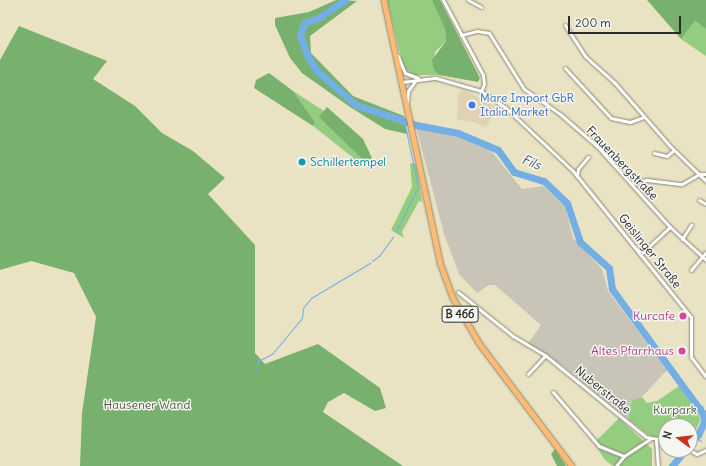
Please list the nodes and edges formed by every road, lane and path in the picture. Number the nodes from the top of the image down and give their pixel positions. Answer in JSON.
{"nodes":[{"id":1,"x":384,"y":0,"type":"edge"},
{"id":2,"x":443,"y":0,"type":"edge"},
{"id":3,"x":468,"y":0,"type":"edge"},
{"id":4,"x":481,"y":7,"type":"dead end"},
{"id":5,"x":565,"y":24,"type":"dead end"},
{"id":6,"x":462,"y":35,"type":"junction"},
{"id":7,"x":394,"y":44,"type":"junction"},
{"id":8,"x":565,"y":68,"type":"dead end"},
{"id":9,"x":421,"y":78,"type":"junction"},
{"id":10,"x":416,"y":79,"type":"junction"},
{"id":11,"x":402,"y":82,"type":"junction"},
{"id":12,"x":481,"y":91,"type":"junction"},
{"id":13,"x":406,"y":105,"type":"junction"},
{"id":14,"x":644,"y":116,"type":"junction"},
{"id":15,"x":674,"y":150,"type":"junction"},
{"id":16,"x":654,"y":153,"type":"dead end"},
{"id":17,"x":588,"y":157,"type":"dead end"},
{"id":18,"x":699,"y":174,"type":"junction"},
{"id":19,"x":706,"y":174,"type":"edge"},
{"id":20,"x":577,"y":177,"type":"junction"},
{"id":21,"x":706,"y":181,"type":"edge"},
{"id":22,"x":631,"y":183,"type":"junction"},
{"id":23,"x":699,"y":200,"type":"dead end"},
{"id":24,"x":706,"y":204,"type":"edge"},
{"id":25,"x":691,"y":225,"type":"dead end"},
{"id":26,"x":670,"y":227,"type":"junction"},
{"id":27,"x":682,"y":239,"type":"junction"},
{"id":28,"x":706,"y":252,"type":"edge"},
{"id":29,"x":641,"y":254,"type":"junction"},
{"id":30,"x":705,"y":259,"type":"edge"},
{"id":31,"x":691,"y":270,"type":"dead end"},
{"id":32,"x":458,"y":292,"type":"dead end"},
{"id":33,"x":544,"y":356,"type":"junction"},
{"id":34,"x":528,"y":374,"type":"dead end"},
{"id":35,"x":706,"y":377,"type":"edge"},
{"id":36,"x":553,"y":392,"type":"dead end"},
{"id":37,"x":650,"y":439,"type":"junction"},
{"id":38,"x":656,"y":440,"type":"joint"},
{"id":39,"x":624,"y":456,"type":"junction"},
{"id":40,"x":572,"y":466,"type":"edge"},
{"id":41,"x":616,"y":466,"type":"edge"},
{"id":42,"x":658,"y":466,"type":"edge"}],
"edges":[{"from":1,"to":7,"type":"main road","number":"B 466"},
{"from":2,"to":6,"type":"street"},
{"from":3,"to":4,"type":"street"},
{"from":5,"to":14,"type":"street"},
{"from":6,"to":12,"type":"street"},
{"from":6,"to":22,"type":"street","name":"Frauenbergstraße"},
{"from":7,"to":9,"type":"street","name":"Geislinger Straße"},
{"from":7,"to":11,"type":"main road","number":"B 466"},
{"from":8,"to":14,"type":"street"},
{"from":9,"to":10,"type":"street","name":"Geislinger Straße"},
{"from":9,"to":12,"type":"street","name":"Geislinger Straße"},
{"from":10,"to":11,"type":"street","name":"Geislinger Straße"},
{"from":10,"to":13,"type":"street"},
{"from":11,"to":13,"type":"main road","number":"B 466"},
{"from":12,"to":20,"type":"street","name":"Geislinger Straße"},
{"from":13,"to":40,"type":"main road","number":"B 466"},
{"from":14,"to":15,"type":"street"},
{"from":15,"to":16,"type":"street"},
{"from":15,"to":18,"type":"street"},
{"from":17,"to":20,"type":"street"},
{"from":18,"to":19,"type":"street"},
{"from":18,"to":21,"type":"street"},
{"from":18,"to":22,"type":"street"},
{"from":20,"to":29,"type":"street","name":"Geislinger Straße"},
{"from":22,"to":26,"type":"street","name":"Frauenbergstraße"},
{"from":23,"to":24,"type":"street"},
{"from":25,"to":27,"type":"street"},
{"from":26,"to":27,"type":"street","name":"Frauenbergstraße"},
{"from":26,"to":29,"type":"street"},
{"from":27,"to":30,"type":"street","name":"Frauenbergstraße"},
{"from":28,"to":30,"type":"street"},
{"from":29,"to":35,"type":"street","name":"Geislinger Straße"},
{"from":30,"to":31,"type":"street"},
{"from":32,"to":33,"type":"street","name":"Nuberstraße"},
{"from":33,"to":34,"type":"street"},
{"from":33,"to":37,"type":"street","name":"Nuberstraße"},
{"from":36,"to":39,"type":"street"},
{"from":37,"to":38,"type":"street"},
{"from":37,"to":39,"type":"street"},
{"from":38,"to":42,"type":"street"},
{"from":39,"to":41,"type":"street"}]}
